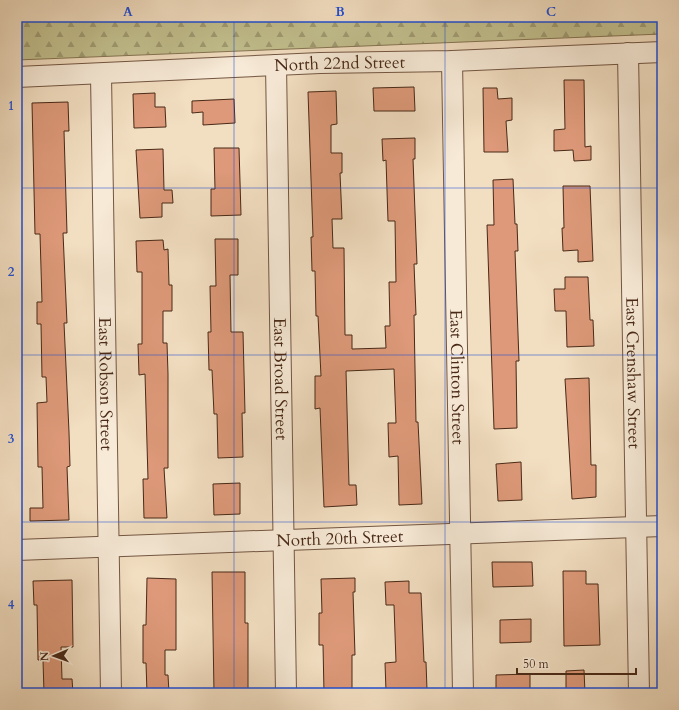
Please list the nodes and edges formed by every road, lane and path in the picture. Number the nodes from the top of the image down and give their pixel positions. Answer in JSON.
{"nodes":[{"id":1,"x":662,"y":52,"type":"edge"},
{"id":2,"x":628,"y":54,"type":"junction"},
{"id":3,"x":452,"y":60,"type":"junction"},
{"id":4,"x":276,"y":65,"type":"junction"},
{"id":5,"x":101,"y":75,"type":"junction"},
{"id":6,"x":17,"y":77,"type":"edge"},
{"id":7,"x":662,"y":526,"type":"edge"},
{"id":8,"x":636,"y":527,"type":"junction"},
{"id":9,"x":460,"y":533,"type":"junction"},
{"id":10,"x":284,"y":540,"type":"junction"},
{"id":11,"x":109,"y":546,"type":"junction"},
{"id":12,"x":17,"y":550,"type":"edge"},
{"id":13,"x":111,"y":693,"type":"edge"},
{"id":14,"x":286,"y":693,"type":"edge"},
{"id":15,"x":463,"y":693,"type":"edge"},
{"id":16,"x":638,"y":693,"type":"edge"}],
"edges":[{"from":1,"to":2,"type":"street","name":"North 22nd Street"},
{"from":2,"to":3,"type":"street","name":"North 22nd Street"},
{"from":2,"to":8,"type":"street","name":"East Crenshaw Street"},
{"from":3,"to":4,"type":"street","name":"North 22nd Street"},
{"from":3,"to":9,"type":"street","name":"East Clinton Street"},
{"from":4,"to":5,"type":"street","name":"North 22nd Street"},
{"from":4,"to":10,"type":"street","name":"East Broad Street"},
{"from":5,"to":6,"type":"street","name":"North 22nd Street"},
{"from":5,"to":11,"type":"street","name":"East Robson Street"},
{"from":7,"to":8,"type":"street","name":"North 20th Street"},
{"from":8,"to":9,"type":"street","name":"North 20th Street"},
{"from":8,"to":16,"type":"street","name":"East Crenshaw Street"},
{"from":9,"to":10,"type":"street","name":"North 20th Street"},
{"from":9,"to":15,"type":"street","name":"East Clinton Street"},
{"from":10,"to":11,"type":"street","name":"North 20th Street"},
{"from":10,"to":14,"type":"street","name":"East Broad Street"},
{"from":11,"to":12,"type":"street","name":"North 20th Street"},
{"from":11,"to":13,"type":"street","name":"East Robson Street"}]}
